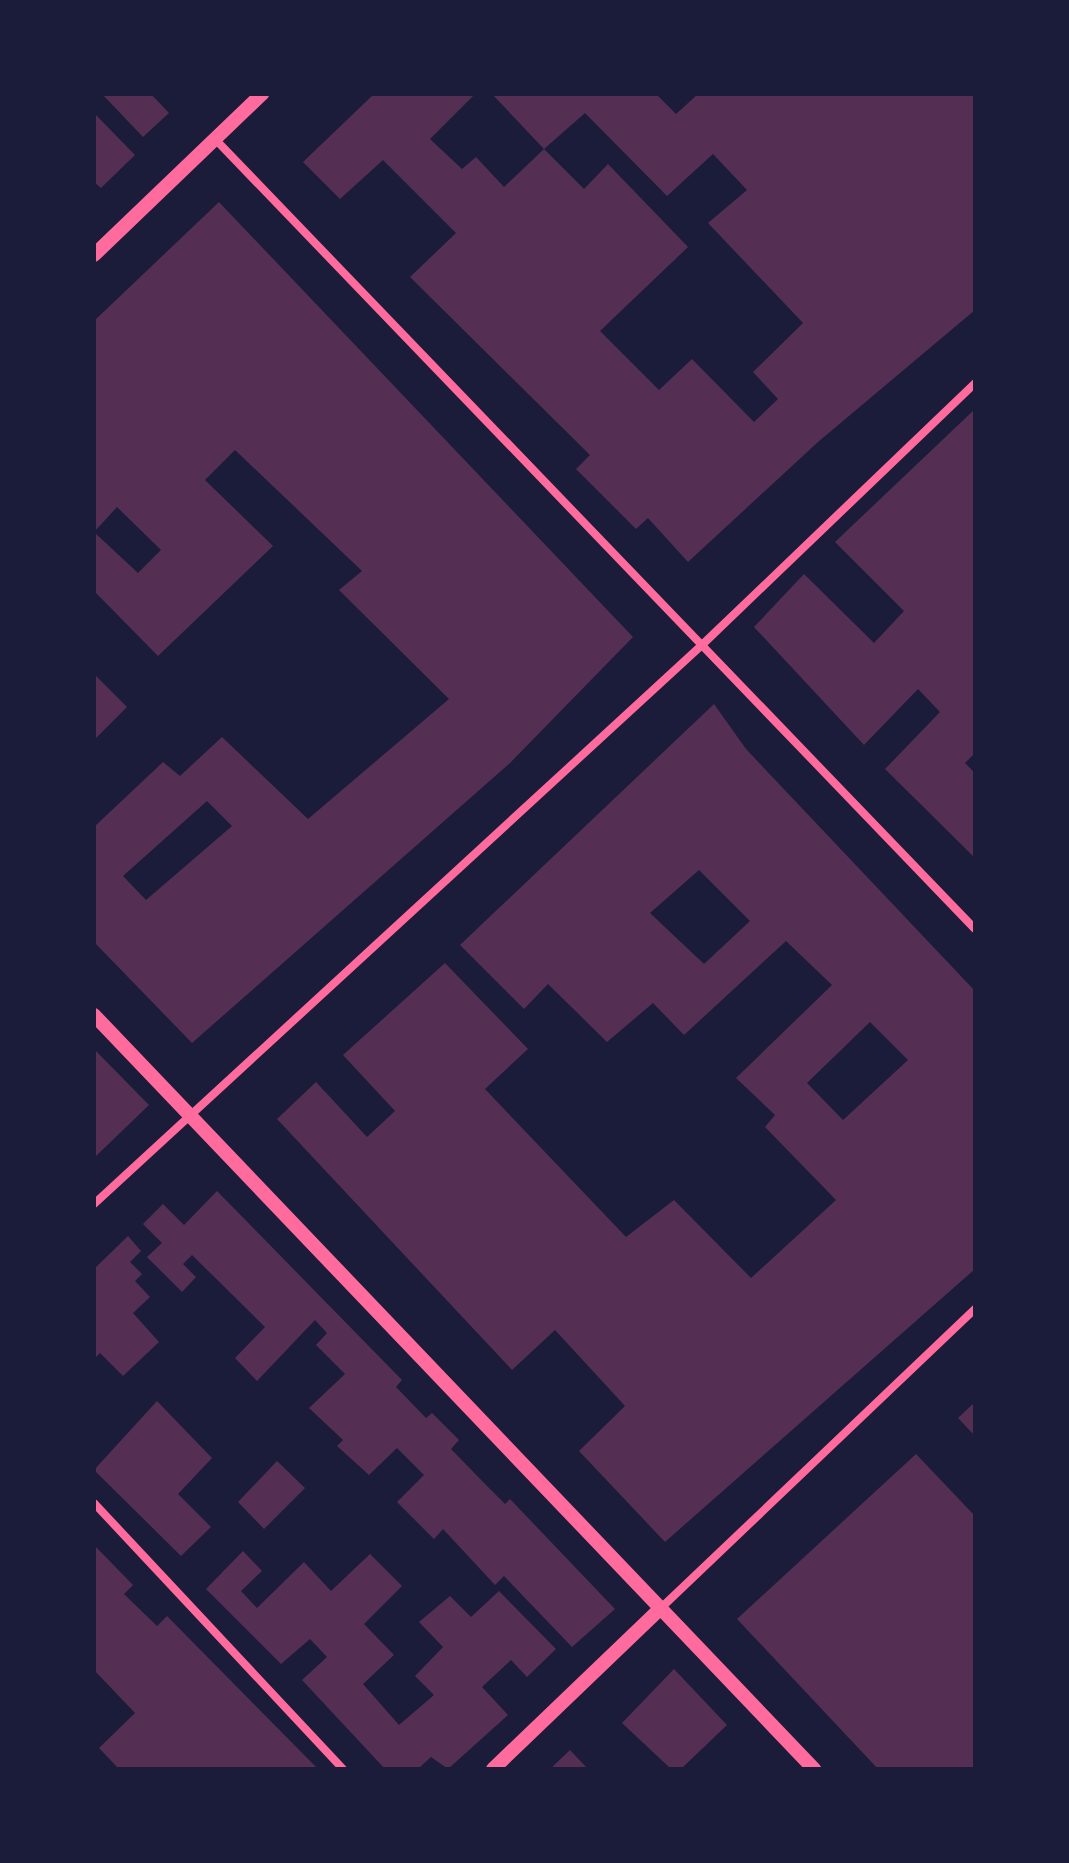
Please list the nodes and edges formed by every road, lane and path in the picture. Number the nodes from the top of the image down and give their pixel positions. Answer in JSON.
{"nodes":[{"id":1,"x":262,"y":94,"type":"edge"},
{"id":2,"x":215,"y":139,"type":"junction"},
{"id":3,"x":94,"y":255,"type":"edge"},
{"id":4,"x":975,"y":383,"type":"edge"},
{"id":5,"x":703,"y":644,"type":"junction"},
{"id":6,"x":975,"y":929,"type":"edge"},
{"id":7,"x":94,"y":1015,"type":"edge"},
{"id":8,"x":189,"y":1111,"type":"junction"},
{"id":9,"x":94,"y":1204,"type":"edge"},
{"id":10,"x":975,"y":1309,"type":"edge"},
{"id":11,"x":94,"y":1503,"type":"edge"},
{"id":12,"x":661,"y":1608,"type":"junction"},
{"id":13,"x":343,"y":1769,"type":"edge"},
{"id":14,"x":493,"y":1769,"type":"edge"},
{"id":15,"x":814,"y":1769,"type":"edge"}],
"edges":[{"from":1,"to":2,"type":"street"},
{"from":2,"to":3,"type":"street"},
{"from":2,"to":5,"type":"street"},
{"from":4,"to":5,"type":"street"},
{"from":5,"to":6,"type":"street"},
{"from":5,"to":8,"type":"street"},
{"from":7,"to":8,"type":"street"},
{"from":8,"to":9,"type":"street"},
{"from":8,"to":12,"type":"street"},
{"from":10,"to":12,"type":"street"},
{"from":11,"to":13,"type":"street"},
{"from":12,"to":14,"type":"street"},
{"from":12,"to":15,"type":"street"}]}
